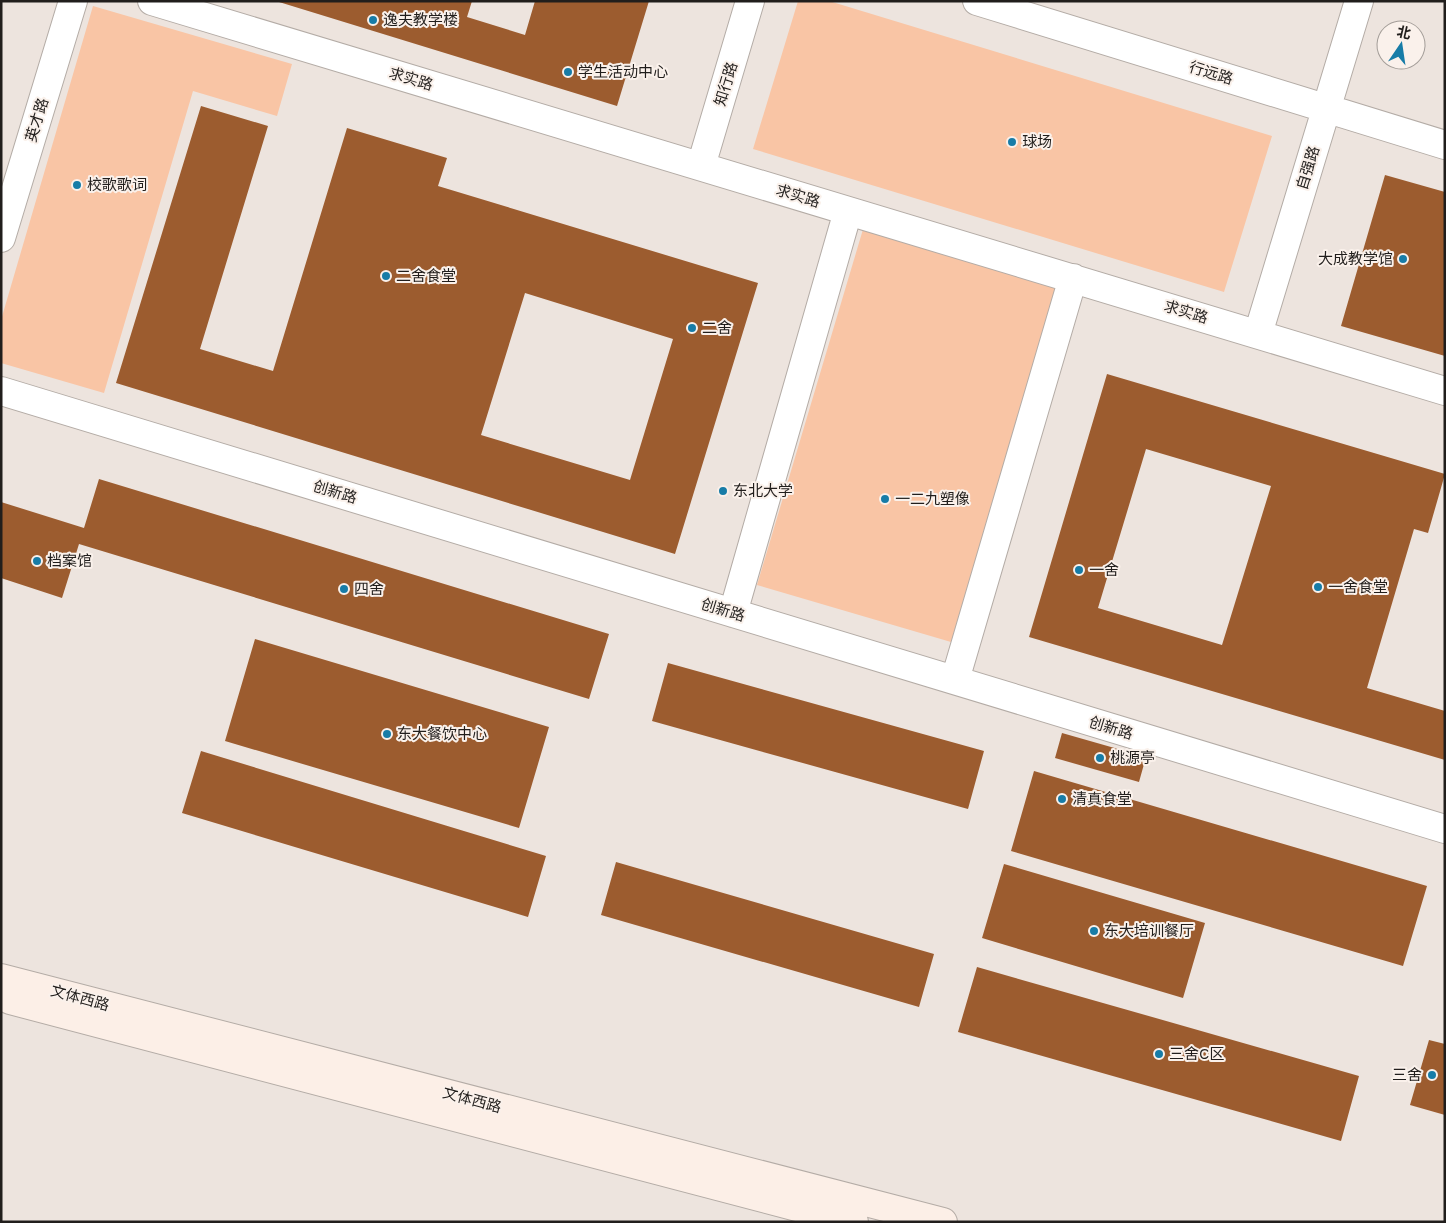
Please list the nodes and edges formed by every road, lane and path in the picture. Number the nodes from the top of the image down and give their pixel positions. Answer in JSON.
{"nodes":[{"id":1,"x":74,"y":1,"type":"edge"},
{"id":2,"x":152,"y":1,"type":"edge"},
{"id":3,"x":750,"y":1,"type":"edge"},
{"id":4,"x":977,"y":1,"type":"edge"},
{"id":5,"x":1359,"y":1,"type":"edge"},
{"id":6,"x":1326,"y":108,"type":"junction"},
{"id":7,"x":1445,"y":145,"type":"edge"},
{"id":8,"x":701,"y":166,"type":"junction"},
{"id":9,"x":848,"y":211,"type":"junction"},
{"id":10,"x":1,"y":238,"type":"edge"},
{"id":11,"x":1073,"y":278,"type":"junction"},
{"id":12,"x":1258,"y":334,"type":"junction"},
{"id":13,"x":1,"y":391,"type":"edge"},
{"id":14,"x":1445,"y":391,"type":"edge"},
{"id":15,"x":733,"y":613,"type":"junction"},
{"id":16,"x":955,"y":680,"type":"junction"},
{"id":17,"x":1445,"y":829,"type":"edge"},
{"id":18,"x":1,"y":978,"type":"edge"},
{"id":19,"x":1,"y":998,"type":"edge"},
{"id":20,"x":854,"y":1222,"type":"edge"},
{"id":21,"x":943,"y":1222,"type":"edge"}],
"edges":[{"from":1,"to":10,"type":"street","name":"英才路"},
{"from":2,"to":8,"type":"street","name":"求实路"},
{"from":3,"to":8,"type":"street","name":"知行路"},
{"from":4,"to":6,"type":"street","name":"行远路"},
{"from":5,"to":6,"type":"street","name":"自强路"},
{"from":6,"to":7,"type":"street","name":"行远路"},
{"from":6,"to":12,"type":"street","name":"自强路"},
{"from":8,"to":9,"type":"street","name":"求实路"},
{"from":9,"to":11,"type":"street","name":"求实路"},
{"from":9,"to":15,"type":"street"},
{"from":11,"to":12,"type":"street","name":"求实路"},
{"from":11,"to":16,"type":"street"},
{"from":12,"to":14,"type":"street","name":"求实路"},
{"from":13,"to":15,"type":"street","name":"创新路"},
{"from":15,"to":16,"type":"street","name":"创新路"},
{"from":16,"to":17,"type":"street","name":"创新路"},
{"from":18,"to":21,"type":"street","name":"文体西路"},
{"from":19,"to":20,"type":"street","name":"文体西路"}]}
